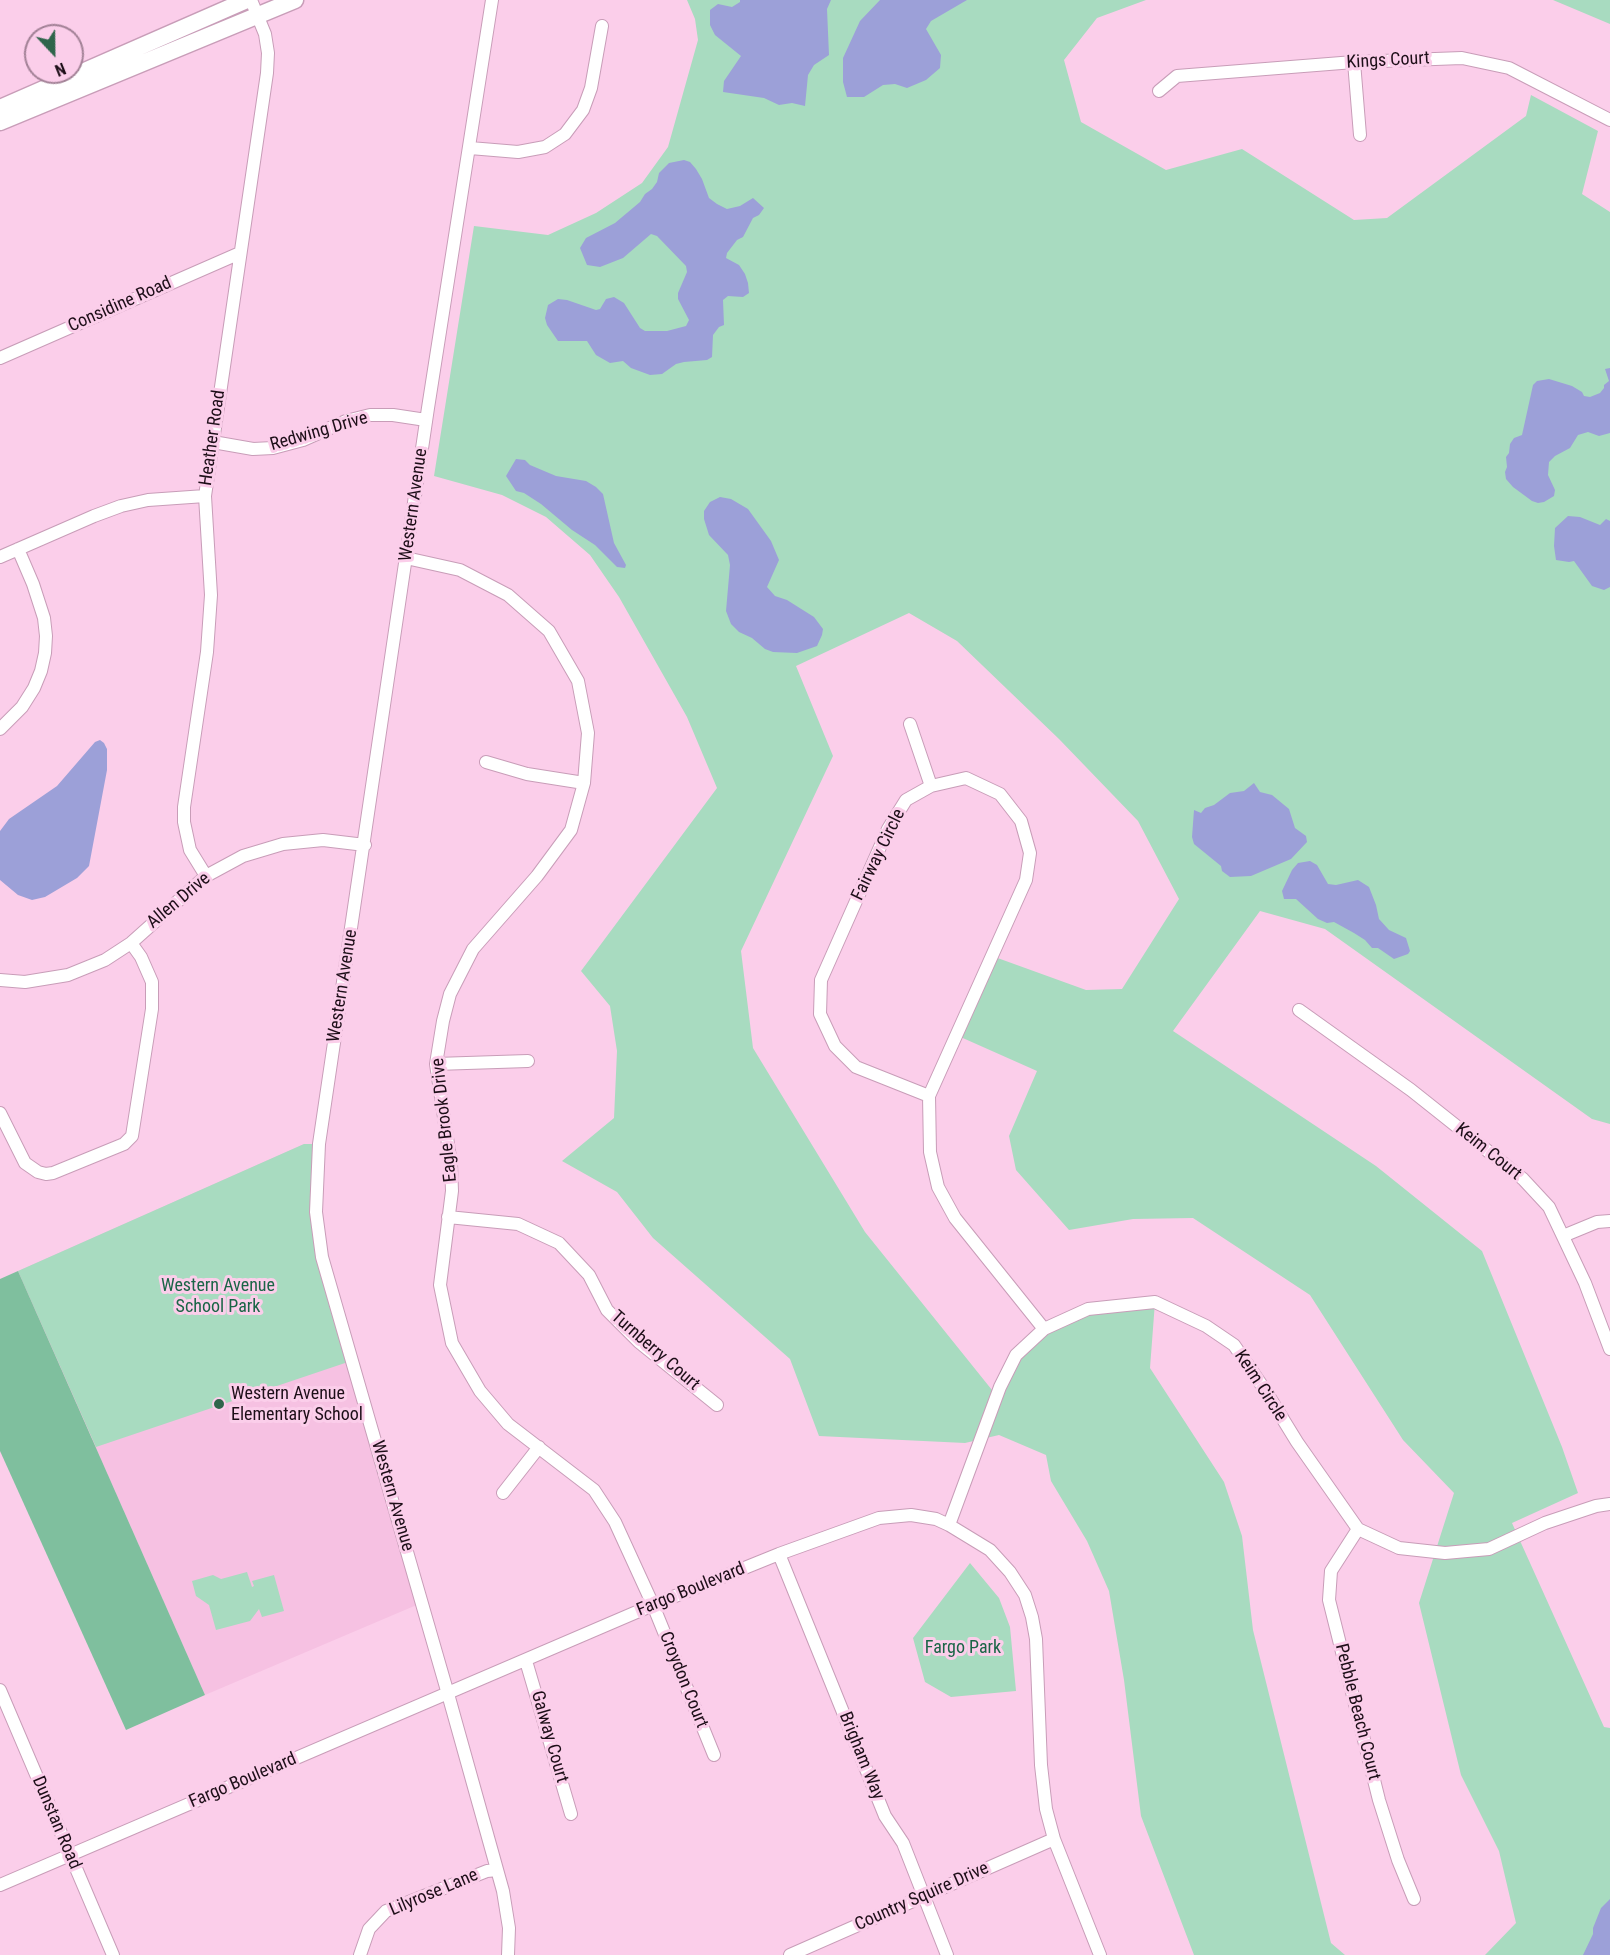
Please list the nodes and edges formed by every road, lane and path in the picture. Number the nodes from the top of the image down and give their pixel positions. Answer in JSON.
{"nodes":[{"id":1,"x":249,"y":0,"type":"edge"},
{"id":2,"x":295,"y":0,"type":"edge"},
{"id":3,"x":492,"y":0,"type":"edge"},
{"id":4,"x":257,"y":16,"type":"junction"},
{"id":5,"x":602,"y":26,"type":"dead end"},
{"id":6,"x":1354,"y":62,"type":"junction"},
{"id":7,"x":1159,"y":91,"type":"dead end"},
{"id":8,"x":0,"y":108,"type":"edge"},
{"id":9,"x":1610,"y":120,"type":"edge"},
{"id":10,"x":0,"y":122,"type":"edge"},
{"id":11,"x":1360,"y":135,"type":"dead end"},
{"id":12,"x":470,"y":148,"type":"junction"},
{"id":13,"x":240,"y":253,"type":"junction"},
{"id":14,"x":0,"y":358,"type":"edge"},
{"id":15,"x":426,"y":420,"type":"junction"},
{"id":16,"x":213,"y":442,"type":"junction"},
{"id":17,"x":205,"y":496,"type":"junction"},
{"id":18,"x":18,"y":549,"type":"junction"},
{"id":19,"x":0,"y":557,"type":"edge"},
{"id":20,"x":406,"y":558,"type":"junction"},
{"id":21,"x":910,"y":724,"type":"dead end"},
{"id":22,"x":0,"y":729,"type":"edge"},
{"id":23,"x":486,"y":762,"type":"dead end"},
{"id":24,"x":584,"y":783,"type":"junction"},
{"id":25,"x":932,"y":786,"type":"junction"},
{"id":26,"x":364,"y":844,"type":"junction"},
{"id":27,"x":206,"y":876,"type":"junction"},
{"id":28,"x":131,"y":943,"type":"junction"},
{"id":29,"x":0,"y":980,"type":"edge"},
{"id":30,"x":1299,"y":1010,"type":"dead end"},
{"id":31,"x":528,"y":1060,"type":"dead end"},
{"id":32,"x":436,"y":1064,"type":"junction"},
{"id":33,"x":929,"y":1096,"type":"junction"},
{"id":34,"x":0,"y":1113,"type":"edge"},
{"id":35,"x":448,"y":1217,"type":"junction"},
{"id":36,"x":1610,"y":1221,"type":"edge"},
{"id":37,"x":1563,"y":1236,"type":"junction"},
{"id":38,"x":1044,"y":1329,"type":"junction"},
{"id":39,"x":1610,"y":1349,"type":"edge"},
{"id":40,"x":717,"y":1405,"type":"dead end"},
{"id":41,"x":539,"y":1447,"type":"junction"},
{"id":42,"x":503,"y":1493,"type":"dead end"},
{"id":43,"x":1610,"y":1504,"type":"edge"},
{"id":44,"x":949,"y":1525,"type":"junction"},
{"id":45,"x":1358,"y":1529,"type":"junction"},
{"id":46,"x":779,"y":1554,"type":"junction"},
{"id":47,"x":653,"y":1605,"type":"junction"},
{"id":48,"x":526,"y":1661,"type":"junction"},
{"id":49,"x":0,"y":1690,"type":"edge"},
{"id":50,"x":448,"y":1694,"type":"junction"},
{"id":51,"x":4,"y":1714,"type":"edge"},
{"id":52,"x":714,"y":1755,"type":"dead end"},
{"id":53,"x":571,"y":1814,"type":"dead end"},
{"id":54,"x":1054,"y":1839,"type":"junction"},
{"id":55,"x":69,"y":1855,"type":"junction"},
{"id":56,"x":497,"y":1870,"type":"junction"},
{"id":57,"x":0,"y":1884,"type":"edge"},
{"id":58,"x":924,"y":1896,"type":"junction"},
{"id":59,"x":1414,"y":1899,"type":"dead end"},
{"id":60,"x":794,"y":1954,"type":"edge"},
{"id":61,"x":112,"y":1955,"type":"edge"},
{"id":62,"x":360,"y":1955,"type":"edge"},
{"id":63,"x":508,"y":1955,"type":"edge"},
{"id":64,"x":947,"y":1955,"type":"edge"},
{"id":65,"x":1100,"y":1955,"type":"edge"}],
"edges":[{"from":1,"to":4,"type":"street","name":"Heather Road"},
{"from":1,"to":8,"type":"main road"},
{"from":2,"to":4,"type":"main road"},
{"from":3,"to":12,"type":"street","name":"Western Avenue"},
{"from":4,"to":10,"type":"main road"},
{"from":4,"to":13,"type":"street","name":"Heather Road"},
{"from":5,"to":12,"type":"street"},
{"from":6,"to":7,"type":"street","name":"Kings Court"},
{"from":6,"to":9,"type":"street","name":"Kings Court"},
{"from":6,"to":11,"type":"street"},
{"from":12,"to":15,"type":"street","name":"Western Avenue"},
{"from":13,"to":14,"type":"street","name":"Considine Road"},
{"from":13,"to":16,"type":"street","name":"Heather Road"},
{"from":15,"to":16,"type":"street","name":"Redwing Drive"},
{"from":15,"to":20,"type":"street","name":"Western Avenue"},
{"from":16,"to":17,"type":"street","name":"Heather Road"},
{"from":17,"to":18,"type":"street"},
{"from":17,"to":27,"type":"street","name":"Heather Road"},
{"from":18,"to":19,"type":"street"},
{"from":18,"to":22,"type":"street"},
{"from":20,"to":24,"type":"street","name":"Eagle Brook Drive"},
{"from":20,"to":26,"type":"street","name":"Western Avenue"},
{"from":21,"to":25,"type":"street"},
{"from":23,"to":24,"type":"street"},
{"from":24,"to":32,"type":"street","name":"Eagle Brook Drive"},
{"from":25,"to":33,"type":"street","name":"Fairway Circle"},
{"from":25,"to":33,"type":"street","name":"Fairway Circle"},
{"from":26,"to":27,"type":"street","name":"Allen Drive"},
{"from":26,"to":50,"type":"street","name":"Western Avenue"},
{"from":27,"to":28,"type":"street","name":"Allen Drive"},
{"from":28,"to":29,"type":"street","name":"Allen Drive"},
{"from":28,"to":34,"type":"street"},
{"from":30,"to":37,"type":"street","name":"Keim Court"},
{"from":31,"to":32,"type":"street"},
{"from":32,"to":35,"type":"street","name":"Eagle Brook Drive"},
{"from":33,"to":38,"type":"street","name":"Fairway Circle"},
{"from":35,"to":40,"type":"street","name":"Turnberry Court"},
{"from":35,"to":41,"type":"street","name":"Eagle Brook Drive"},
{"from":36,"to":37,"type":"street"},
{"from":37,"to":39,"type":"street","name":"Keim Court"},
{"from":38,"to":44,"type":"street","name":"Keim Circle"},
{"from":38,"to":45,"type":"street","name":"Keim Circle"},
{"from":41,"to":42,"type":"street"},
{"from":41,"to":47,"type":"street","name":"Eagle Brook Drive"},
{"from":43,"to":45,"type":"street"},
{"from":44,"to":46,"type":"street","name":"Fargo Boulevard"},
{"from":44,"to":54,"type":"street","name":"Fargo Boulevard"},
{"from":45,"to":59,"type":"street","name":"Pebble Beach Court"},
{"from":46,"to":47,"type":"street","name":"Fargo Boulevard"},
{"from":46,"to":58,"type":"street","name":"Brigham Way"},
{"from":47,"to":48,"type":"street","name":"Fargo Boulevard"},
{"from":47,"to":52,"type":"street","name":"Croydon Court"},
{"from":48,"to":50,"type":"street","name":"Fargo Boulevard"},
{"from":48,"to":53,"type":"street","name":"Galway Court"},
{"from":49,"to":51,"type":"street","name":"Dunstan Road"},
{"from":50,"to":55,"type":"street","name":"Fargo Boulevard"},
{"from":50,"to":56,"type":"street","name":"Western Avenue"},
{"from":51,"to":55,"type":"street","name":"Dunstan Road"},
{"from":54,"to":58,"type":"street","name":"Country Squire Drive"},
{"from":54,"to":65,"type":"street","name":"Fargo Boulevard"},
{"from":55,"to":57,"type":"street","name":"Fargo Boulevard"},
{"from":55,"to":61,"type":"street","name":"Dunstan Road"},
{"from":56,"to":62,"type":"street","name":"Lilyrose Lane"},
{"from":56,"to":63,"type":"street","name":"Western Avenue"},
{"from":58,"to":60,"type":"street","name":"Country Squire Drive"},
{"from":58,"to":64,"type":"street","name":"Brigham Way"}]}
